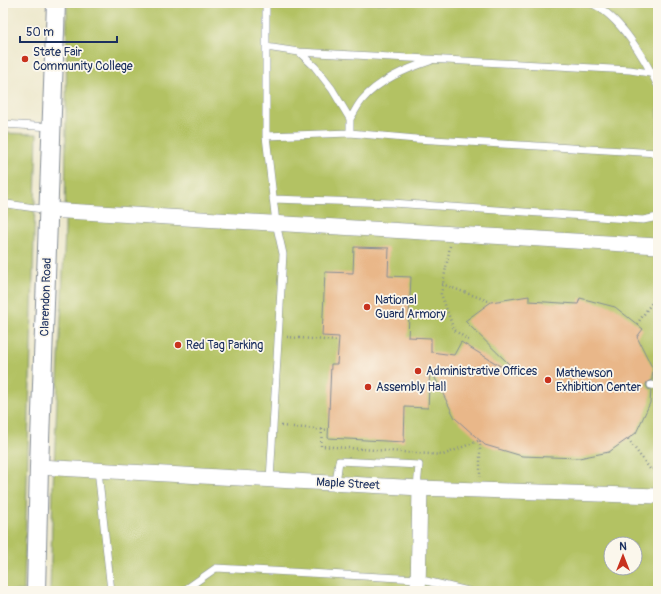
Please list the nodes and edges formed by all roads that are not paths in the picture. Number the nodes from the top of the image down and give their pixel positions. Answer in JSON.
{"nodes":[{"id":1,"x":56,"y":3,"type":"edge"},
{"id":2,"x":266,"y":3,"type":"edge"},
{"id":3,"x":590,"y":3,"type":"edge"},
{"id":4,"x":266,"y":47,"type":"junction"},
{"id":5,"x":299,"y":52,"type":"junction"},
{"id":6,"x":434,"y":60,"type":"junction"},
{"id":7,"x":655,"y":73,"type":"edge"},
{"id":8,"x":658,"y":86,"type":"edge"},
{"id":9,"x":350,"y":119,"type":"junction"},
{"id":10,"x":3,"y":124,"type":"edge"},
{"id":11,"x":51,"y":126,"type":"junction"},
{"id":12,"x":350,"y":133,"type":"junction"},
{"id":13,"x":266,"y":136,"type":"junction"},
{"id":14,"x":658,"y":152,"type":"edge"},
{"id":15,"x":273,"y":199,"type":"junction"},
{"id":16,"x":3,"y":205,"type":"edge"},
{"id":17,"x":49,"y":210,"type":"junction"},
{"id":18,"x":658,"y":217,"type":"edge"},
{"id":19,"x":276,"y":223,"type":"junction"},
{"id":20,"x":658,"y":246,"type":"edge"},
{"id":21,"x":39,"y":467,"type":"junction"},
{"id":22,"x":98,"y":470,"type":"junction"},
{"id":23,"x":270,"y":480,"type":"junction"},
{"id":24,"x":336,"y":483,"type":"junction"},
{"id":25,"x":419,"y":488,"type":"junction"},
{"id":26,"x":658,"y":496,"type":"edge"},
{"id":27,"x":418,"y":585,"type":"edge"},
{"id":28,"x":36,"y":591,"type":"edge"},
{"id":29,"x":110,"y":591,"type":"edge"},
{"id":30,"x":184,"y":591,"type":"edge"},
{"id":31,"x":468,"y":591,"type":"edge"}],
"edges":[{"from":1,"to":11,"type":"street","name":"Clarendon Road"},
{"from":2,"to":4,"type":"lane"},
{"from":3,"to":7,"type":"lane"},
{"from":4,"to":5,"type":"lane"},
{"from":4,"to":13,"type":"lane"},
{"from":5,"to":6,"type":"lane"},
{"from":5,"to":9,"type":"lane"},
{"from":6,"to":7,"type":"lane"},
{"from":6,"to":9,"type":"lane"},
{"from":7,"to":8,"type":"lane"},
{"from":9,"to":12,"type":"lane"},
{"from":10,"to":11,"type":"lane"},
{"from":11,"to":17,"type":"street","name":"Clarendon Road"},
{"from":12,"to":13,"type":"lane"},
{"from":12,"to":14,"type":"lane"},
{"from":13,"to":15,"type":"lane"},
{"from":15,"to":18,"type":"lane"},
{"from":15,"to":19,"type":"lane"},
{"from":16,"to":17,"type":"lane"},
{"from":17,"to":19,"type":"street"},
{"from":17,"to":21,"type":"street","name":"Clarendon Road"},
{"from":19,"to":20,"type":"street"},
{"from":19,"to":23,"type":"lane"},
{"from":21,"to":22,"type":"street","name":"Maple Street"},
{"from":21,"to":28,"type":"street","name":"Clarendon Road"},
{"from":22,"to":23,"type":"street","name":"Maple Street"},
{"from":22,"to":29,"type":"lane"},
{"from":23,"to":24,"type":"street","name":"Maple Street"},
{"from":24,"to":25,"type":"street","name":"Maple Street"},
{"from":24,"to":25,"type":"lane"},
{"from":25,"to":26,"type":"street","name":"Maple Street"},
{"from":25,"to":27,"type":"street"},
{"from":27,"to":30,"type":"lane"},
{"from":27,"to":31,"type":"lane"}]}
